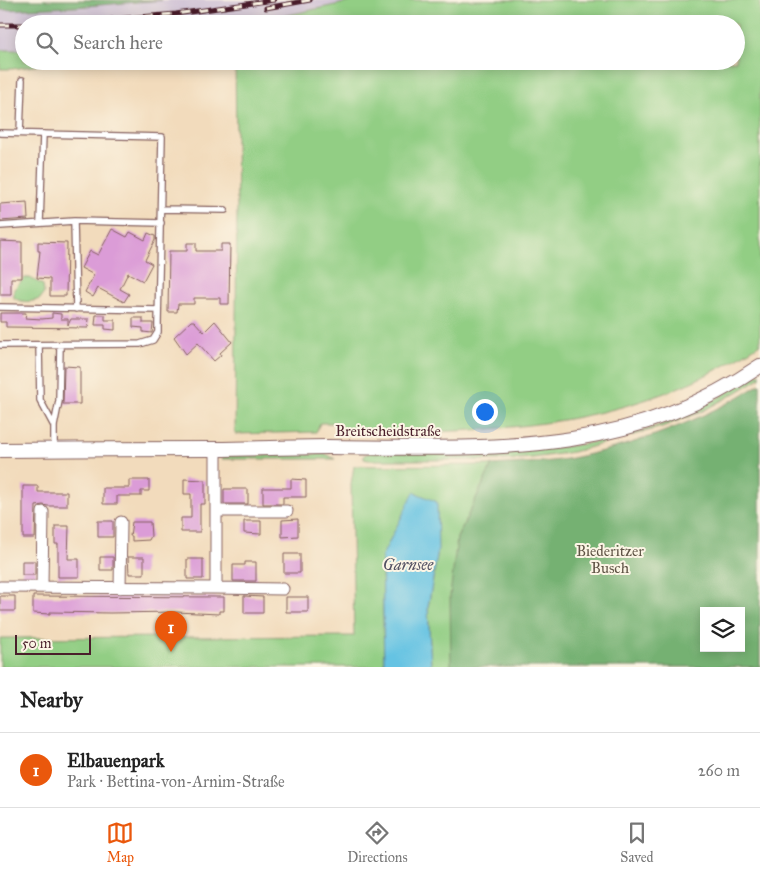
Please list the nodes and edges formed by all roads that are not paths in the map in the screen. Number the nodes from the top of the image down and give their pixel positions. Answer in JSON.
{"nodes":[{"id":1,"x":22,"y":80,"type":"dead end"},
{"id":2,"x":0,"y":133,"type":"edge"},
{"id":3,"x":20,"y":133,"type":"junction"},
{"id":4,"x":43,"y":134,"type":"junction"},
{"id":5,"x":161,"y":209,"type":"junction"},
{"id":6,"x":224,"y":210,"type":"dead end"},
{"id":7,"x":74,"y":221,"type":"junction"},
{"id":8,"x":40,"y":223,"type":"junction"},
{"id":9,"x":161,"y":223,"type":"junction"},
{"id":10,"x":0,"y":226,"type":"edge"},
{"id":11,"x":0,"y":307,"type":"edge"},
{"id":12,"x":76,"y":309,"type":"junction"},
{"id":13,"x":158,"y":310,"type":"junction"},
{"id":14,"x":40,"y":344,"type":"junction"},
{"id":15,"x":60,"y":344,"type":"junction"},
{"id":16,"x":0,"y":345,"type":"edge"},
{"id":17,"x":760,"y":366,"type":"edge"},
{"id":18,"x":54,"y":426,"type":"junction"},
{"id":19,"x":54,"y":449,"type":"junction"},
{"id":20,"x":216,"y":449,"type":"junction"},
{"id":21,"x":0,"y":450,"type":"edge"},
{"id":22,"x":216,"y":511,"type":"junction"},
{"id":23,"x":287,"y":511,"type":"dead end"},
{"id":24,"x":43,"y":512,"type":"dead end"},
{"id":25,"x":121,"y":522,"type":"dead end"},
{"id":26,"x":0,"y":587,"type":"edge"},
{"id":27,"x":42,"y":587,"type":"junction"},
{"id":28,"x":120,"y":588,"type":"junction"},
{"id":29,"x":216,"y":588,"type":"junction"},
{"id":30,"x":283,"y":589,"type":"dead end"}],
"edges":[{"from":1,"to":3,"type":"lane"},
{"from":2,"to":3,"type":"lane"},
{"from":3,"to":4,"type":"lane"},
{"from":4,"to":5,"type":"lane"},
{"from":4,"to":8,"type":"lane"},
{"from":5,"to":6,"type":"lane"},
{"from":5,"to":9,"type":"lane"},
{"from":7,"to":8,"type":"lane"},
{"from":7,"to":9,"type":"lane"},
{"from":7,"to":12,"type":"lane"},
{"from":8,"to":10,"type":"lane"},
{"from":9,"to":13,"type":"lane"},
{"from":11,"to":12,"type":"lane"},
{"from":12,"to":13,"type":"lane"},
{"from":13,"to":15,"type":"lane"},
{"from":14,"to":15,"type":"lane"},
{"from":14,"to":16,"type":"lane"},
{"from":14,"to":18,"type":"lane"},
{"from":15,"to":18,"type":"lane"},
{"from":17,"to":20,"type":"street","name":"Breitscheidstraße"},
{"from":18,"to":19,"type":"lane"},
{"from":19,"to":20,"type":"street","name":"Breitscheidstraße"},
{"from":19,"to":21,"type":"street","name":"Breitscheidstraße"},
{"from":20,"to":22,"type":"street"},
{"from":22,"to":23,"type":"street"},
{"from":22,"to":29,"type":"street"},
{"from":24,"to":27,"type":"street"},
{"from":25,"to":28,"type":"street"},
{"from":26,"to":27,"type":"street"},
{"from":27,"to":28,"type":"street"},
{"from":28,"to":29,"type":"street"},
{"from":29,"to":30,"type":"street"}]}
